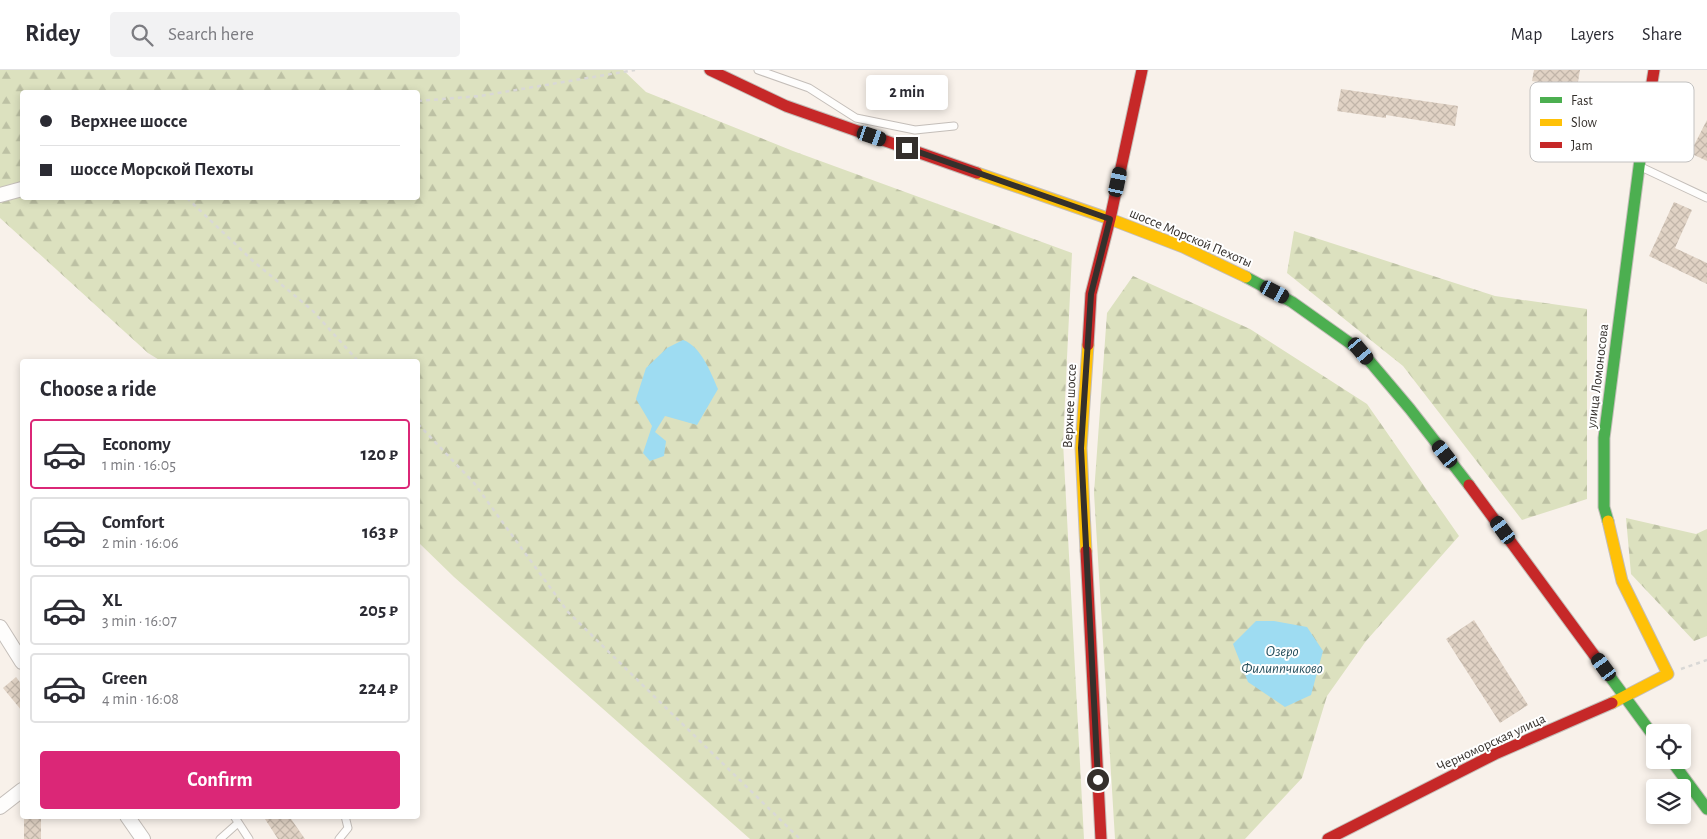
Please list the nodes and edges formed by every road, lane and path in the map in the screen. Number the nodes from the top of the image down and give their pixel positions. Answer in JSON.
{"nodes":[{"id":1,"x":635,"y":70,"type":"edge"},
{"id":2,"x":710,"y":70,"type":"edge"},
{"id":3,"x":758,"y":70,"type":"edge"},
{"id":4,"x":1142,"y":70,"type":"edge"},
{"id":5,"x":420,"y":101,"type":"edge"},
{"id":6,"x":954,"y":126,"type":"dead end"},
{"id":7,"x":1639,"y":162,"type":"edge"},
{"id":8,"x":1638,"y":165,"type":"junction"},
{"id":9,"x":20,"y":190,"type":"edge"},
{"id":10,"x":0,"y":195,"type":"edge"},
{"id":11,"x":1707,"y":198,"type":"edge"},
{"id":12,"x":189,"y":200,"type":"edge"},
{"id":13,"x":1110,"y":219,"type":"junction"},
{"id":14,"x":356,"y":359,"type":"edge"},
{"id":15,"x":420,"y":426,"type":"edge"},
{"id":16,"x":0,"y":627,"type":"edge"},
{"id":17,"x":20,"y":659,"type":"edge"},
{"id":18,"x":1707,"y":660,"type":"edge"},
{"id":19,"x":1668,"y":674,"type":"junction"},
{"id":20,"x":1626,"y":697,"type":"junction"},
{"id":21,"x":1646,"y":725,"type":"edge"},
{"id":22,"x":1678,"y":769,"type":"edge"},
{"id":23,"x":20,"y":792,"type":"edge"},
{"id":24,"x":0,"y":807,"type":"edge"},
{"id":25,"x":1707,"y":809,"type":"edge"},
{"id":26,"x":130,"y":819,"type":"edge"},
{"id":27,"x":346,"y":819,"type":"edge"},
{"id":28,"x":236,"y":820,"type":"edge"},
{"id":29,"x":143,"y":839,"type":"edge"},
{"id":30,"x":220,"y":839,"type":"edge"},
{"id":31,"x":249,"y":839,"type":"edge"},
{"id":32,"x":339,"y":839,"type":"edge"},
{"id":33,"x":800,"y":839,"type":"edge"},
{"id":34,"x":1101,"y":839,"type":"edge"},
{"id":35,"x":1328,"y":839,"type":"edge"}],
"edges":[{"from":1,"to":5,"type":"path"},
{"from":2,"to":13,"type":"street","name":"шоссе Морской Пехоты"},
{"from":3,"to":6,"type":"lane"},
{"from":4,"to":13,"type":"street","name":"Верхнее шоссе"},
{"from":7,"to":8,"type":"street","name":"улица Ломоносова"},
{"from":8,"to":11,"type":"lane"},
{"from":8,"to":19,"type":"street","name":"улица Ломоносова"},
{"from":9,"to":10,"type":"street"},
{"from":12,"to":14,"type":"path"},
{"from":13,"to":20,"type":"street","name":"шоссе Морской Пехоты"},
{"from":13,"to":34,"type":"street","name":"Верхнее шоссе"},
{"from":15,"to":33,"type":"path"},
{"from":16,"to":17,"type":"street"},
{"from":18,"to":19,"type":"path"},
{"from":19,"to":20,"type":"street","name":"Черноморская улица"},
{"from":20,"to":21,"type":"street","name":"шоссе Морской Пехоты"},
{"from":20,"to":35,"type":"street","name":"Черноморская улица"},
{"from":22,"to":25,"type":"street"},
{"from":23,"to":24,"type":"street"},
{"from":26,"to":29,"type":"street"},
{"from":27,"to":32,"type":"lane"},
{"from":28,"to":30,"type":"lane"},
{"from":28,"to":31,"type":"lane"}]}
